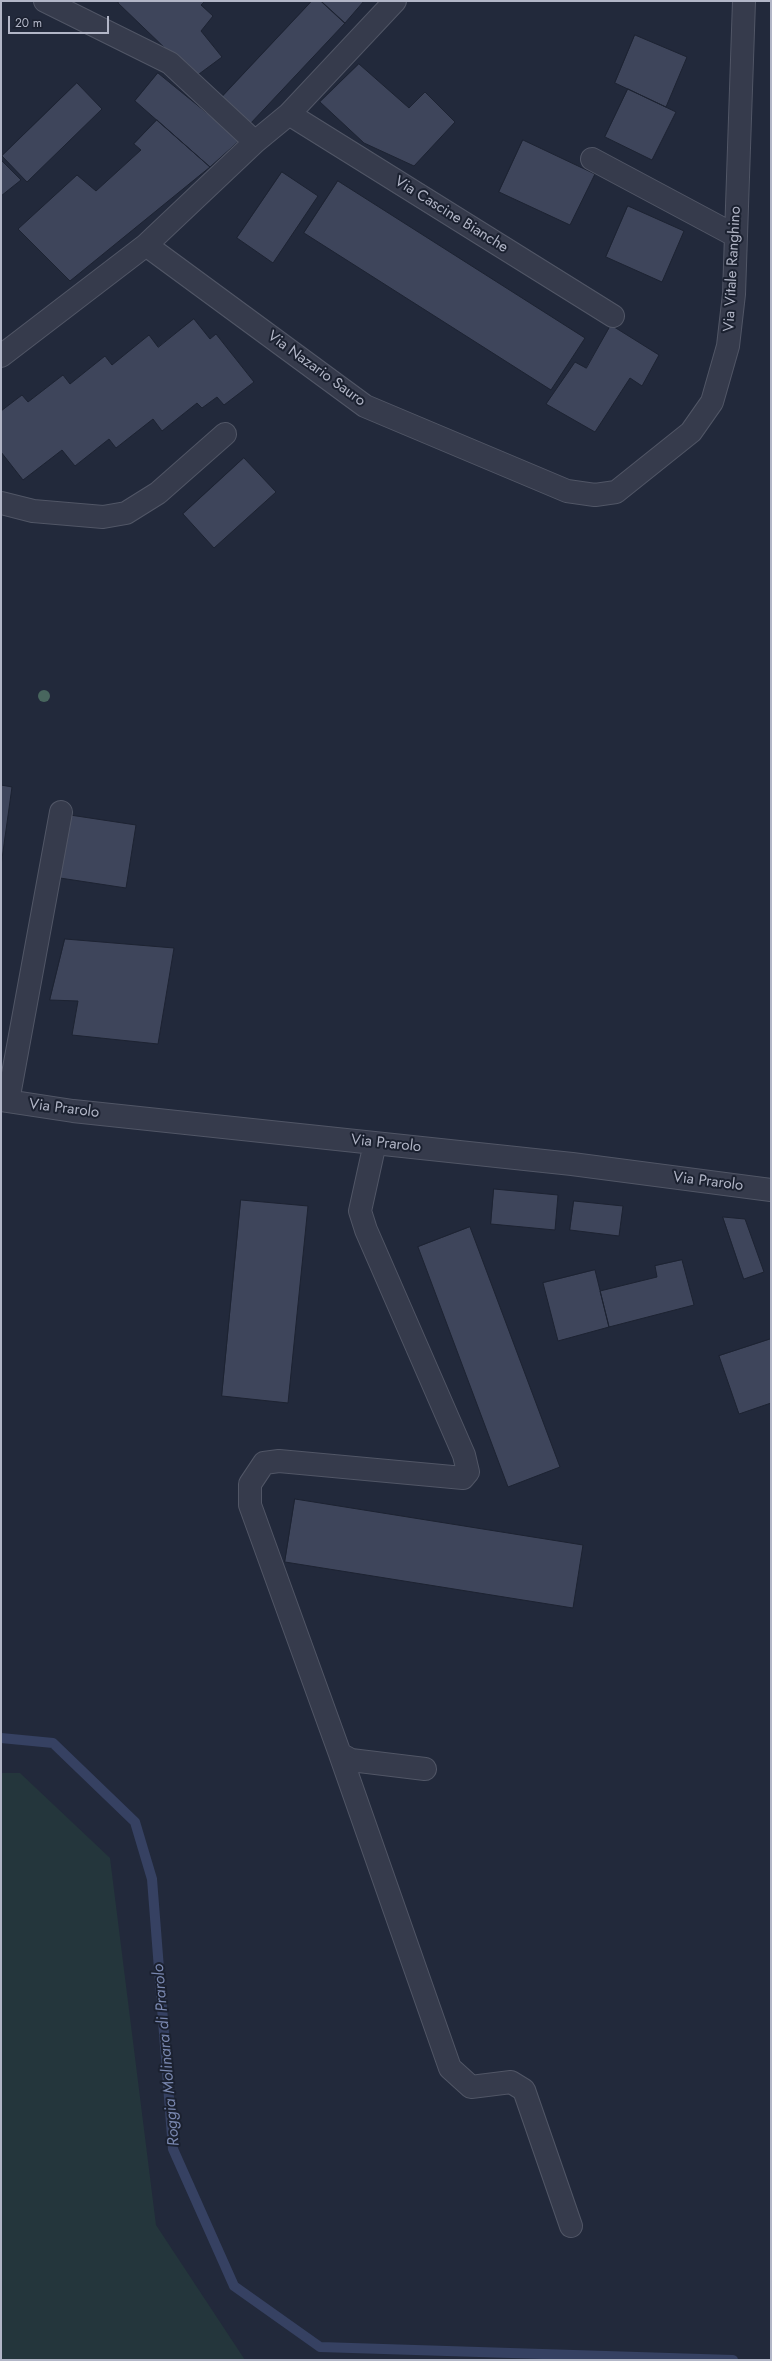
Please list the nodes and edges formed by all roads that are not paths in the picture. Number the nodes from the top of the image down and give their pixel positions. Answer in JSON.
{"nodes":[{"id":1,"x":45,"y":1,"type":"edge"},
{"id":2,"x":395,"y":1,"type":"edge"},
{"id":3,"x":744,"y":1,"type":"edge"},
{"id":4,"x":288,"y":114,"type":"junction"},
{"id":5,"x":255,"y":142,"type":"junction"},
{"id":6,"x":592,"y":158,"type":"dead end"},
{"id":7,"x":736,"y":236,"type":"junction"},
{"id":8,"x":146,"y":245,"type":"junction"},
{"id":9,"x":613,"y":316,"type":"dead end"},
{"id":10,"x":1,"y":356,"type":"edge"},
{"id":11,"x":225,"y":434,"type":"dead end"},
{"id":12,"x":616,"y":492,"type":"joint"},
{"id":13,"x":1,"y":503,"type":"edge"},
{"id":14,"x":61,"y":812,"type":"dead end"},
{"id":15,"x":4,"y":1101,"type":"edge"},
{"id":16,"x":375,"y":1143,"type":"junction"},
{"id":17,"x":771,"y":1190,"type":"edge"},
{"id":18,"x":340,"y":1754,"type":"junction"},
{"id":19,"x":425,"y":1769,"type":"dead end"},
{"id":20,"x":571,"y":2226,"type":"dead end"}],
"edges":[{"from":1,"to":5,"type":"street"},
{"from":2,"to":4,"type":"street"},
{"from":3,"to":7,"type":"street","name":"Via Vitale Ranghino"},
{"from":4,"to":5,"type":"street"},
{"from":4,"to":9,"type":"street","name":"Via Cascine Bianche"},
{"from":5,"to":8,"type":"street"},
{"from":6,"to":7,"type":"street"},
{"from":7,"to":12,"type":"street","name":"Via Vitale Ranghino"},
{"from":8,"to":10,"type":"street"},
{"from":8,"to":12,"type":"street","name":"Via Nazario Sauro"},
{"from":11,"to":13,"type":"street"},
{"from":14,"to":15,"type":"street"},
{"from":15,"to":16,"type":"street","name":"Via Prarolo"},
{"from":16,"to":17,"type":"street","name":"Via Prarolo"},
{"from":16,"to":18,"type":"street"},
{"from":18,"to":19,"type":"street"},
{"from":18,"to":20,"type":"street"}]}
